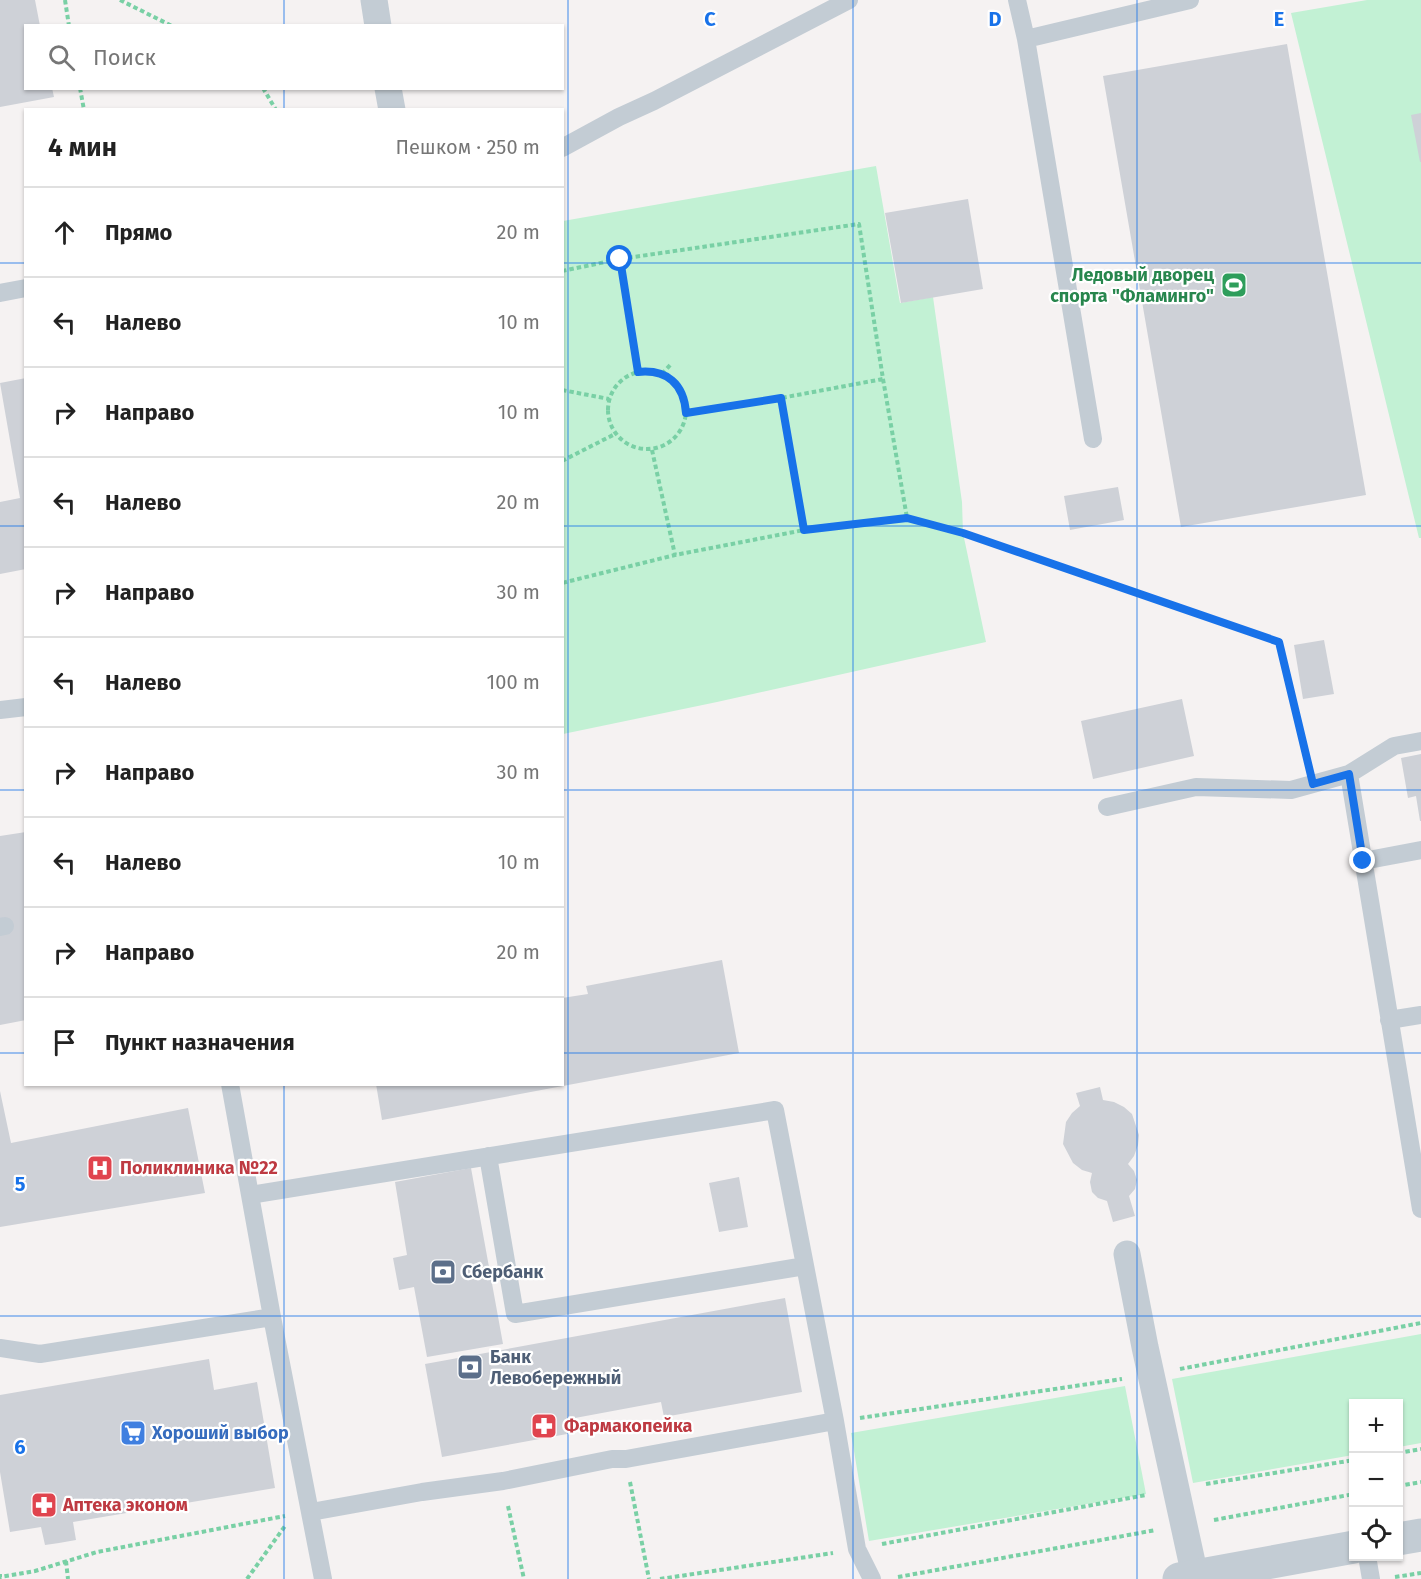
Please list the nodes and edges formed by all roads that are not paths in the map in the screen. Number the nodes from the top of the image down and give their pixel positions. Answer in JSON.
{"nodes":[{"id":1,"x":374,"y":0,"type":"edge"},
{"id":2,"x":849,"y":0,"type":"edge"},
{"id":3,"x":1017,"y":0,"type":"edge"},
{"id":4,"x":1190,"y":0,"type":"edge"},
{"id":5,"x":378,"y":24,"type":"edge"},
{"id":6,"x":1026,"y":39,"type":"junction"},
{"id":7,"x":388,"y":90,"type":"edge"},
{"id":8,"x":392,"y":108,"type":"edge"},
{"id":9,"x":564,"y":147,"type":"edge"},
{"id":10,"x":24,"y":288,"type":"edge"},
{"id":11,"x":0,"y":293,"type":"edge"},
{"id":12,"x":1093,"y":439,"type":"dead end"},
{"id":13,"x":24,"y":707,"type":"edge"},
{"id":14,"x":0,"y":710,"type":"edge"},
{"id":15,"x":1421,"y":741,"type":"edge"},
{"id":16,"x":1349,"y":774,"type":"junction"},
{"id":17,"x":1107,"y":807,"type":"dead end"},
{"id":18,"x":1421,"y":850,"type":"edge"},
{"id":19,"x":1363,"y":861,"type":"junction"},
{"id":20,"x":1421,"y":1015,"type":"edge"},
{"id":21,"x":1389,"y":1020,"type":"junction"},
{"id":22,"x":230,"y":1086,"type":"edge"},
{"id":23,"x":488,"y":1156,"type":"junction"},
{"id":24,"x":1417,"y":1164,"type":"edge"},
{"id":25,"x":250,"y":1195,"type":"junction"},
{"id":26,"x":1421,"y":1209,"type":"edge"},
{"id":27,"x":1127,"y":1254,"type":"dead end"},
{"id":28,"x":805,"y":1266,"type":"junction"},
{"id":29,"x":272,"y":1317,"type":"junction"},
{"id":30,"x":0,"y":1348,"type":"edge"},
{"id":31,"x":835,"y":1421,"type":"junction"},
{"id":32,"x":303,"y":1513,"type":"junction"},
{"id":33,"x":1421,"y":1535,"type":"edge"},
{"id":34,"x":1403,"y":1538,"type":"edge"},
{"id":35,"x":1349,"y":1548,"type":"edge"},
{"id":36,"x":1368,"y":1561,"type":"edge"},
{"id":37,"x":1187,"y":1577,"type":"edge"},
{"id":38,"x":323,"y":1579,"type":"edge"},
{"id":39,"x":872,"y":1579,"type":"edge"},
{"id":40,"x":1371,"y":1579,"type":"edge"}],
"edges":[{"from":1,"to":5,"type":"street"},
{"from":2,"to":9,"type":"lane"},
{"from":3,"to":6,"type":"lane"},
{"from":4,"to":6,"type":"lane"},
{"from":6,"to":12,"type":"lane"},
{"from":7,"to":8,"type":"street"},
{"from":10,"to":11,"type":"lane"},
{"from":13,"to":14,"type":"lane"},
{"from":15,"to":16,"type":"lane"},
{"from":16,"to":17,"type":"lane"},
{"from":16,"to":19,"type":"lane"},
{"from":18,"to":19,"type":"lane"},
{"from":19,"to":21,"type":"lane"},
{"from":20,"to":21,"type":"lane"},
{"from":21,"to":24,"type":"lane"},
{"from":22,"to":25,"type":"lane"},
{"from":23,"to":25,"type":"lane"},
{"from":23,"to":28,"type":"lane"},
{"from":23,"to":28,"type":"lane"},
{"from":24,"to":26,"type":"lane"},
{"from":25,"to":29,"type":"lane"},
{"from":27,"to":37,"type":"street"},
{"from":28,"to":31,"type":"lane"},
{"from":29,"to":30,"type":"lane"},
{"from":29,"to":32,"type":"lane"},
{"from":31,"to":32,"type":"lane"},
{"from":31,"to":39,"type":"lane"},
{"from":32,"to":38,"type":"lane"},
{"from":33,"to":34,"type":"street"},
{"from":35,"to":37,"type":"street"},
{"from":36,"to":40,"type":"lane"}]}
